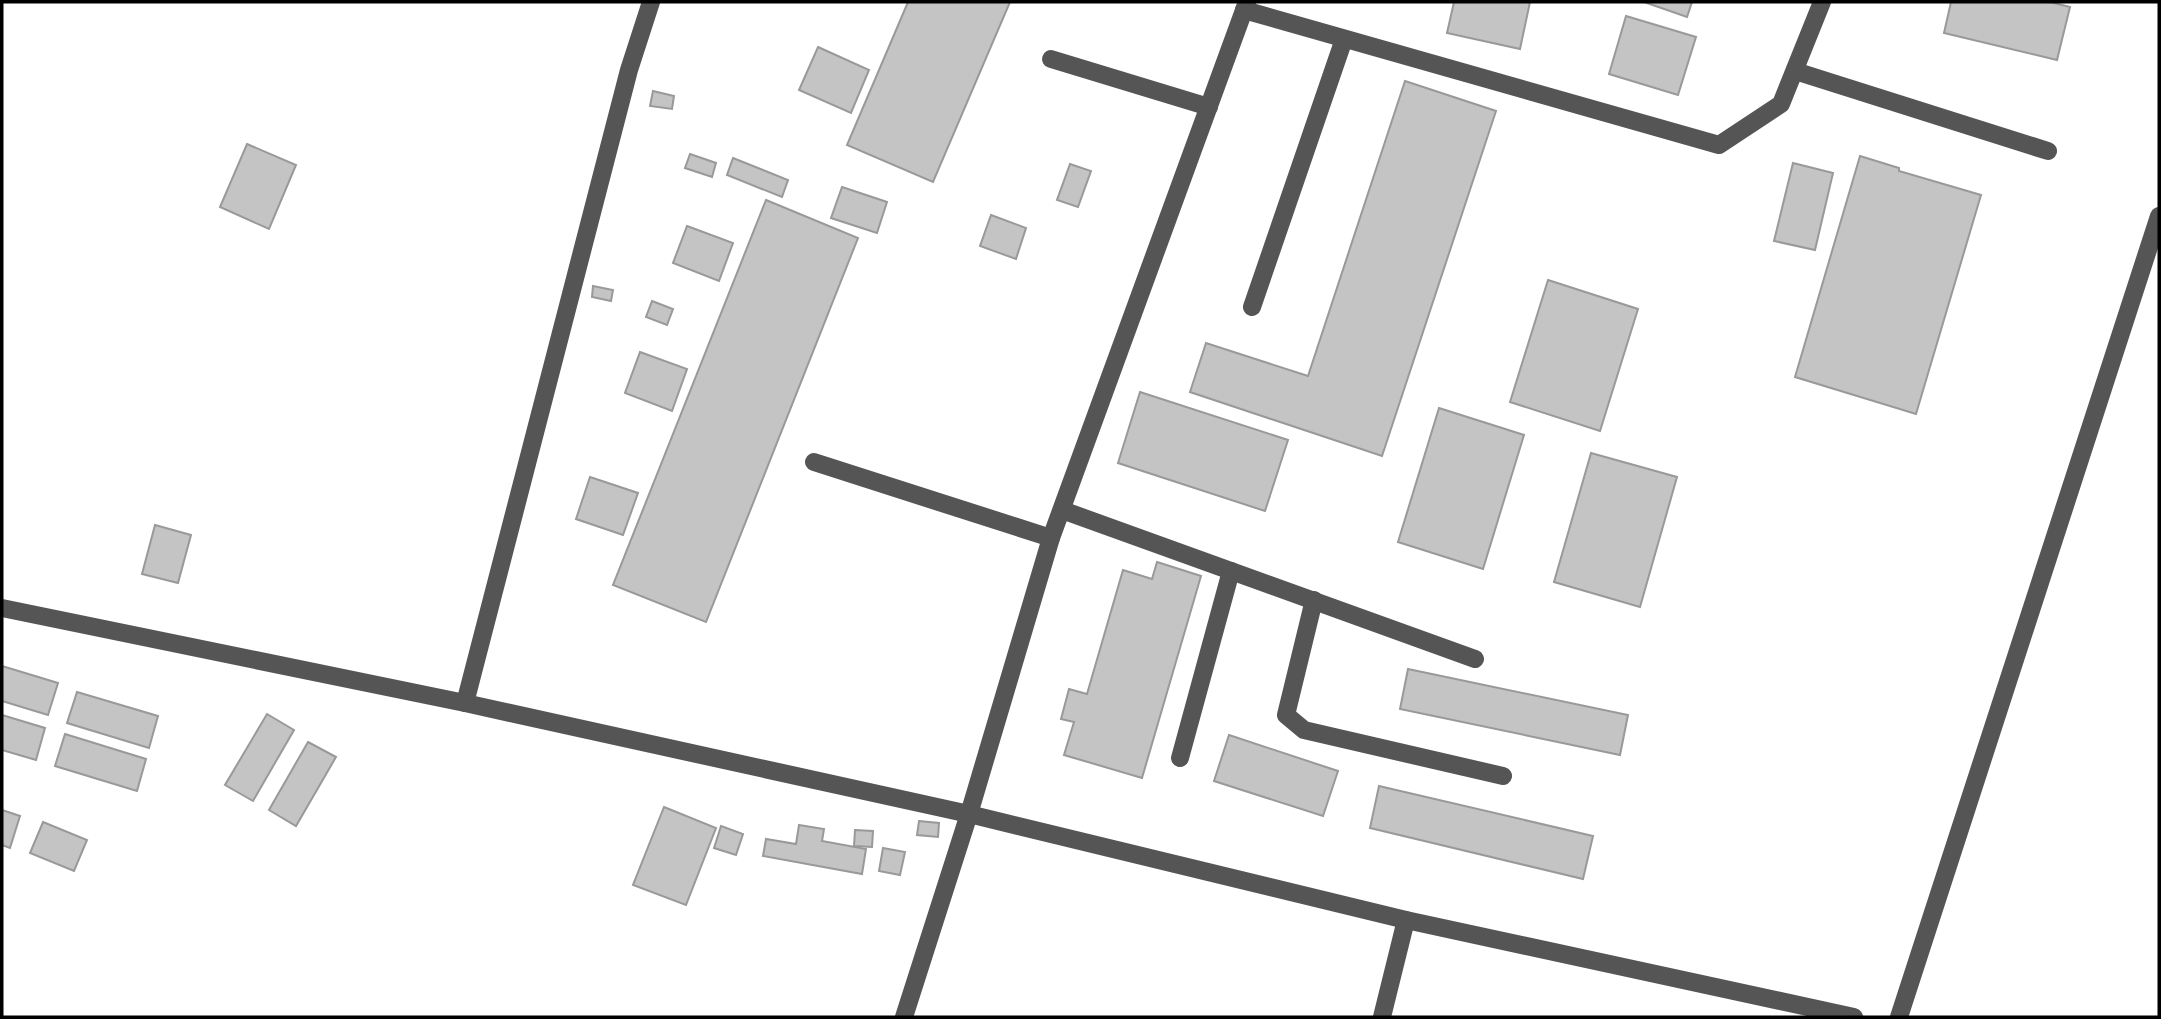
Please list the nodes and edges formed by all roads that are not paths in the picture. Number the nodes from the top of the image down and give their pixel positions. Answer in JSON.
{"nodes":[{"id":1,"x":651,"y":2,"type":"edge"},
{"id":2,"x":1822,"y":2,"type":"edge"},
{"id":3,"x":1245,"y":6,"type":"edge"},
{"id":4,"x":1344,"y":39,"type":"junction"},
{"id":5,"x":1051,"y":59,"type":"dead end"},
{"id":6,"x":1795,"y":71,"type":"junction"},
{"id":7,"x":1209,"y":107,"type":"junction"},
{"id":8,"x":2048,"y":151,"type":"dead end"},
{"id":9,"x":2159,"y":216,"type":"edge"},
{"id":10,"x":1252,"y":307,"type":"dead end"},
{"id":11,"x":814,"y":463,"type":"dead end"},
{"id":12,"x":1062,"y":510,"type":"junction"},
{"id":13,"x":1051,"y":538,"type":"junction"},
{"id":14,"x":1231,"y":571,"type":"junction"},
{"id":15,"x":1314,"y":600,"type":"junction"},
{"id":16,"x":2,"y":608,"type":"edge"},
{"id":17,"x":1475,"y":659,"type":"dead end"},
{"id":18,"x":465,"y":703,"type":"junction"},
{"id":19,"x":1180,"y":758,"type":"dead end"},
{"id":20,"x":1503,"y":776,"type":"dead end"},
{"id":21,"x":969,"y":814,"type":"junction"},
{"id":22,"x":1405,"y":920,"type":"junction"},
{"id":23,"x":904,"y":1017,"type":"edge"},
{"id":24,"x":1382,"y":1017,"type":"edge"},
{"id":25,"x":1854,"y":1017,"type":"edge"},
{"id":26,"x":1899,"y":1017,"type":"edge"}],
"edges":[{"from":1,"to":18,"type":"lane"},
{"from":2,"to":6,"type":"lane"},
{"from":3,"to":4,"type":"lane"},
{"from":3,"to":7,"type":"lane"},
{"from":4,"to":6,"type":"lane"},
{"from":4,"to":10,"type":"lane"},
{"from":5,"to":7,"type":"lane"},
{"from":6,"to":8,"type":"lane"},
{"from":7,"to":12,"type":"lane"},
{"from":9,"to":26,"type":"lane"},
{"from":11,"to":13,"type":"lane"},
{"from":12,"to":13,"type":"lane"},
{"from":12,"to":14,"type":"lane"},
{"from":13,"to":21,"type":"lane"},
{"from":14,"to":15,"type":"lane"},
{"from":14,"to":19,"type":"lane"},
{"from":15,"to":17,"type":"lane"},
{"from":15,"to":20,"type":"lane"},
{"from":16,"to":18,"type":"lane"},
{"from":18,"to":21,"type":"lane"},
{"from":21,"to":22,"type":"lane"},
{"from":21,"to":23,"type":"lane"},
{"from":22,"to":24,"type":"lane"},
{"from":22,"to":25,"type":"lane"}]}
